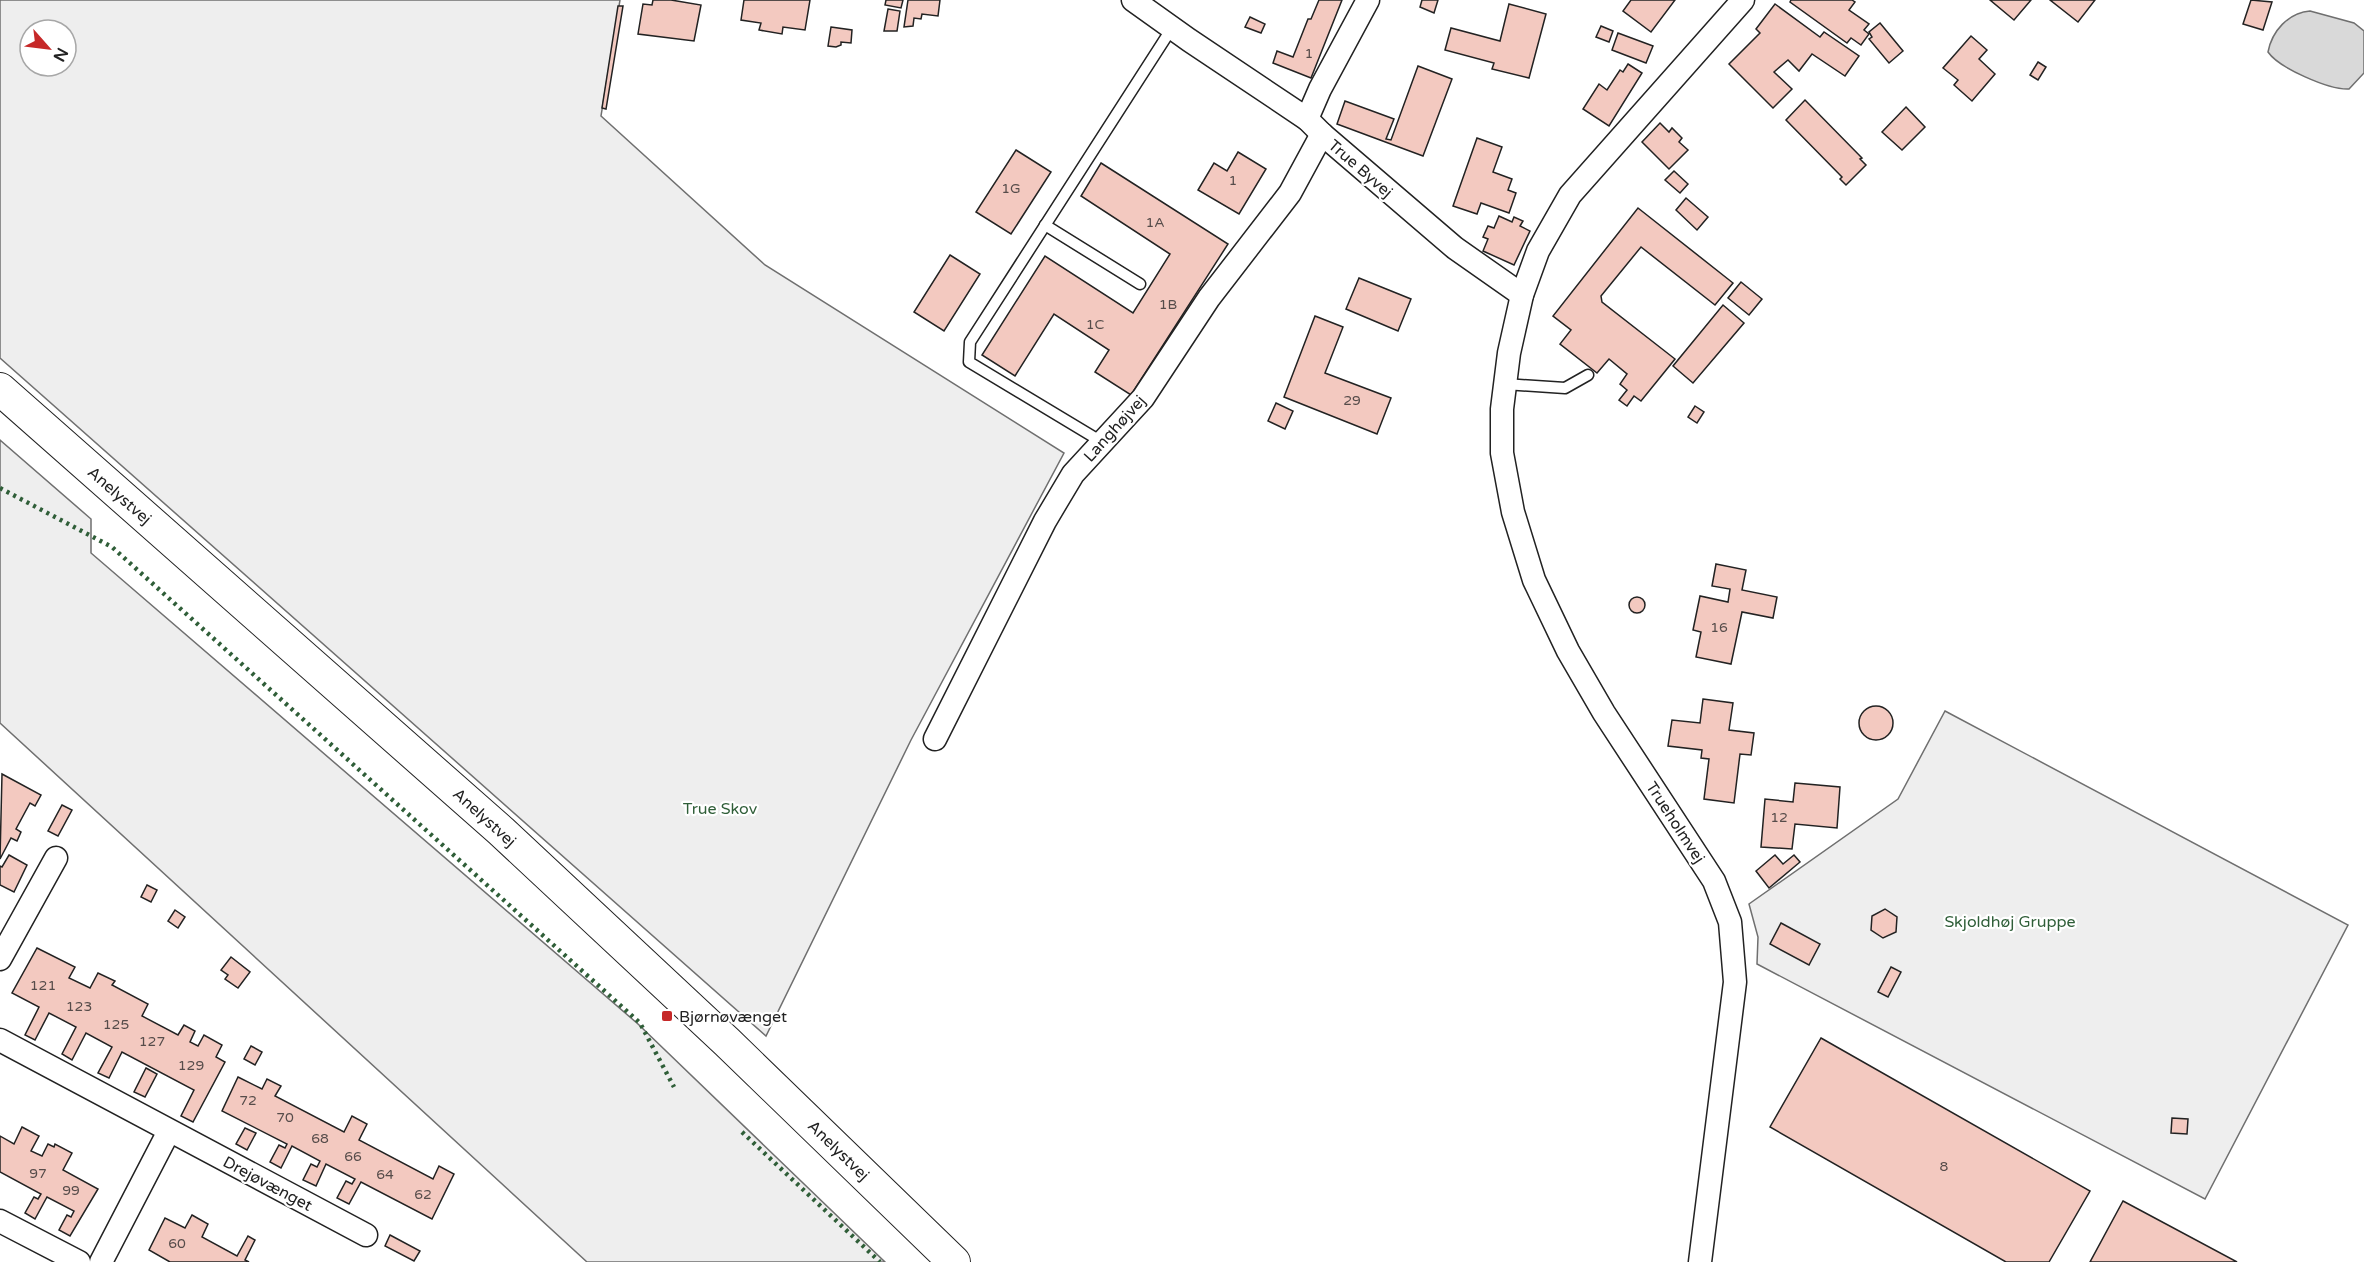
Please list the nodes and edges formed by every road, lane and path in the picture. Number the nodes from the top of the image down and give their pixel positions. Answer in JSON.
{"nodes":[{"id":1,"x":1133,"y":0,"type":"edge"},
{"id":2,"x":1368,"y":0,"type":"edge"},
{"id":3,"x":1743,"y":0,"type":"edge"},
{"id":4,"x":1172,"y":28,"type":"junction"},
{"id":5,"x":1315,"y":126,"type":"junction"},
{"id":6,"x":1045,"y":225,"type":"junction"},
{"id":7,"x":1140,"y":284,"type":"dead end"},
{"id":8,"x":1522,"y":295,"type":"junction"},
{"id":9,"x":1588,"y":375,"type":"dead end"},
{"id":10,"x":1505,"y":384,"type":"junction"},
{"id":11,"x":0,"y":389,"type":"edge"},
{"id":12,"x":1102,"y":442,"type":"junction"},
{"id":13,"x":935,"y":739,"type":"dead end"},
{"id":14,"x":56,"y":858,"type":"dead end"},
{"id":15,"x":0,"y":959,"type":"edge"},
{"id":16,"x":0,"y":1040,"type":"edge"},
{"id":17,"x":170,"y":1131,"type":"junction"},
{"id":18,"x":0,"y":1221,"type":"edge"},
{"id":19,"x":366,"y":1235,"type":"dead end"},
{"id":20,"x":79,"y":1262,"type":"edge"},
{"id":21,"x":101,"y":1262,"type":"edge"},
{"id":22,"x":954,"y":1262,"type":"edge"},
{"id":23,"x":1700,"y":1262,"type":"edge"}],
"edges":[{"from":1,"to":4,"type":"street"},
{"from":2,"to":5,"type":"street"},
{"from":3,"to":8,"type":"street"},
{"from":4,"to":5,"type":"street"},
{"from":4,"to":6,"type":"lane"},
{"from":5,"to":8,"type":"street","name":"True Byvej"},
{"from":5,"to":12,"type":"street","name":"Langhøjvej"},
{"from":6,"to":7,"type":"lane"},
{"from":6,"to":12,"type":"lane"},
{"from":8,"to":10,"type":"street"},
{"from":9,"to":10,"type":"lane"},
{"from":10,"to":23,"type":"street","name":"Trueholmvej"},
{"from":11,"to":22,"type":"street","name":"Anelystvej"},
{"from":12,"to":13,"type":"street","name":"Langhøjvej"},
{"from":14,"to":15,"type":"street"},
{"from":16,"to":17,"type":"street","name":"Drejøvænget"},
{"from":17,"to":19,"type":"street","name":"Drejøvænget"},
{"from":17,"to":21,"type":"street"},
{"from":18,"to":20,"type":"street"}]}
